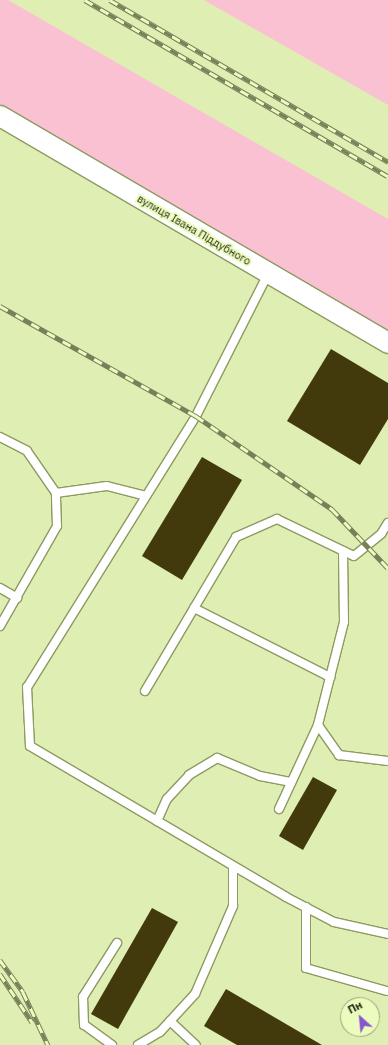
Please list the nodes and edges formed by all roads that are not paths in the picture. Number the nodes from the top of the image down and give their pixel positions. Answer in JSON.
{"nodes":[{"id":1,"x":0,"y":116,"type":"edge"},
{"id":2,"x":268,"y":274,"type":"junction"},
{"id":3,"x":388,"y":343,"type":"edge"},
{"id":4,"x":0,"y":437,"type":"edge"},
{"id":5,"x":56,"y":493,"type":"junction"},
{"id":6,"x":146,"y":496,"type":"junction"},
{"id":7,"x":388,"y":523,"type":"edge"},
{"id":8,"x":343,"y":551,"type":"junction"},
{"id":9,"x":0,"y":588,"type":"edge"},
{"id":10,"x":17,"y":598,"type":"junction"},
{"id":11,"x":194,"y":608,"type":"junction"},
{"id":12,"x":0,"y":626,"type":"edge"},
{"id":13,"x":330,"y":677,"type":"junction"},
{"id":14,"x":145,"y":691,"type":"dead end"},
{"id":15,"x":318,"y":725,"type":"junction"},
{"id":16,"x":388,"y":761,"type":"edge"},
{"id":17,"x":291,"y":782,"type":"junction"},
{"id":18,"x":279,"y":809,"type":"dead end"},
{"id":19,"x":158,"y":821,"type":"junction"},
{"id":20,"x":233,"y":866,"type":"junction"},
{"id":21,"x":306,"y":907,"type":"junction"},
{"id":22,"x":388,"y":934,"type":"edge"},
{"id":23,"x":117,"y":944,"type":"dead end"},
{"id":24,"x":387,"y":991,"type":"dead end"},
{"id":25,"x":170,"y":1021,"type":"junction"},
{"id":26,"x":147,"y":1043,"type":"edge"},
{"id":27,"x":112,"y":1045,"type":"edge"},
{"id":28,"x":138,"y":1045,"type":"edge"},
{"id":29,"x":196,"y":1045,"type":"edge"}],
"edges":[{"from":1,"to":2,"type":"street","name":"вулиця Івана Піддубного"},
{"from":2,"to":3,"type":"street","name":"вулиця Івана Піддубного"},
{"from":2,"to":6,"type":"lane"},
{"from":4,"to":5,"type":"lane"},
{"from":5,"to":6,"type":"lane"},
{"from":5,"to":10,"type":"lane"},
{"from":6,"to":19,"type":"lane"},
{"from":7,"to":8,"type":"lane"},
{"from":8,"to":11,"type":"lane"},
{"from":8,"to":13,"type":"lane"},
{"from":9,"to":10,"type":"lane"},
{"from":10,"to":12,"type":"lane"},
{"from":11,"to":13,"type":"lane"},
{"from":11,"to":14,"type":"lane"},
{"from":13,"to":15,"type":"lane"},
{"from":15,"to":16,"type":"lane"},
{"from":15,"to":17,"type":"lane"},
{"from":17,"to":18,"type":"lane"},
{"from":17,"to":19,"type":"lane"},
{"from":19,"to":20,"type":"lane"},
{"from":20,"to":21,"type":"lane"},
{"from":20,"to":25,"type":"lane"},
{"from":21,"to":22,"type":"lane"},
{"from":21,"to":24,"type":"lane"},
{"from":23,"to":27,"type":"lane"},
{"from":25,"to":26,"type":"lane"},
{"from":25,"to":29,"type":"lane"},
{"from":26,"to":28,"type":"lane"}]}
